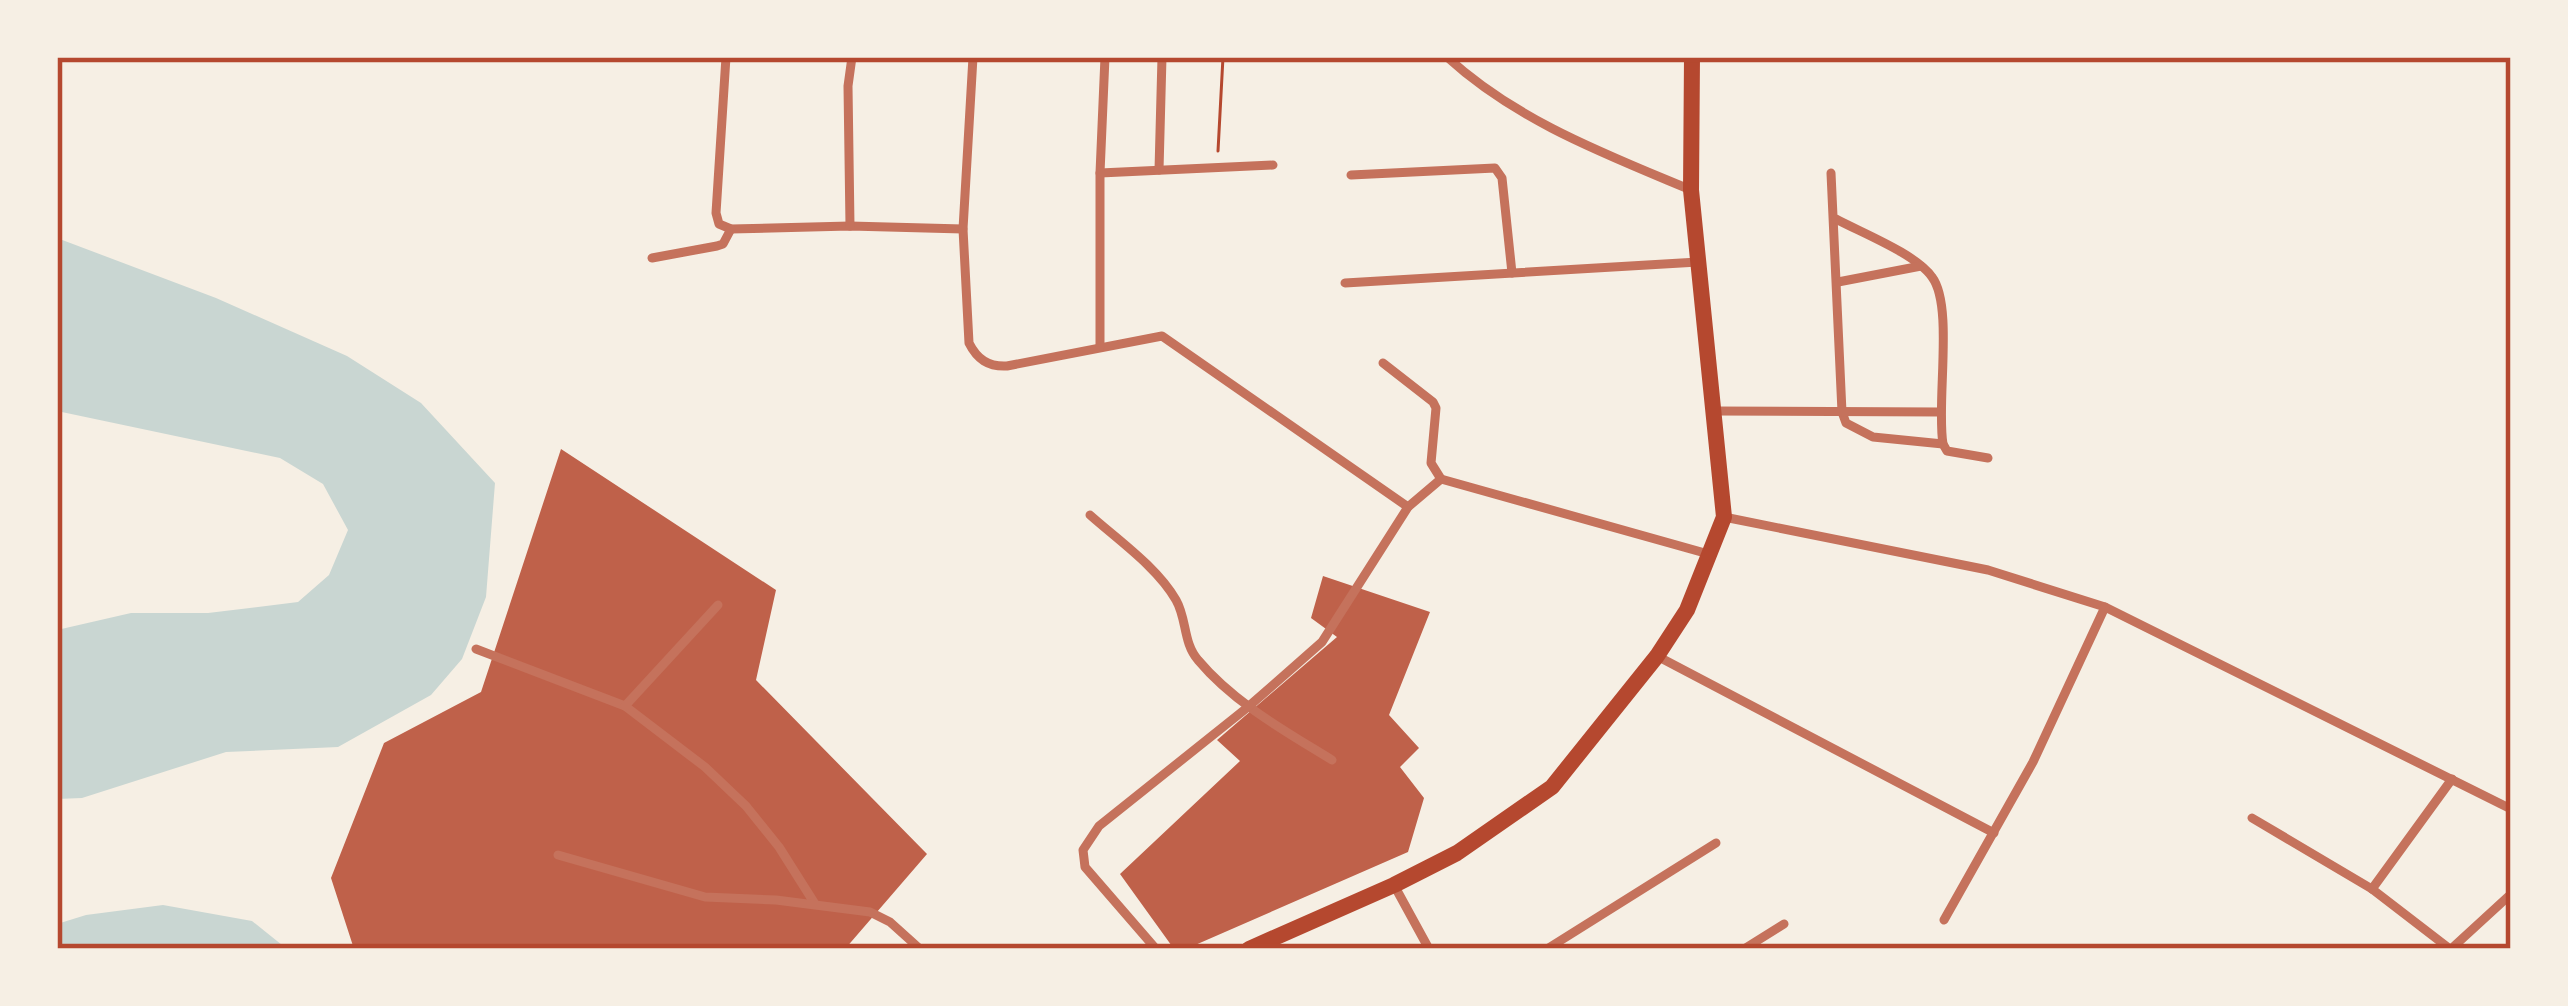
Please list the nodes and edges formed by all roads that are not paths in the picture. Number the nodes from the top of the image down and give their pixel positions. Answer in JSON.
{"nodes":[{"id":1,"x":726,"y":57,"type":"edge"},
{"id":2,"x":852,"y":57,"type":"edge"},
{"id":3,"x":973,"y":57,"type":"edge"},
{"id":4,"x":1105,"y":57,"type":"edge"},
{"id":5,"x":1162,"y":57,"type":"edge"},
{"id":6,"x":1447,"y":57,"type":"edge"},
{"id":7,"x":1692,"y":57,"type":"edge"},
{"id":8,"x":1274,"y":165,"type":"dead end"},
{"id":9,"x":1159,"y":170,"type":"junction"},
{"id":10,"x":1100,"y":172,"type":"junction"},
{"id":11,"x":1831,"y":173,"type":"dead end"},
{"id":12,"x":1351,"y":175,"type":"dead end"},
{"id":13,"x":1691,"y":190,"type":"junction"},
{"id":14,"x":1836,"y":220,"type":"junction"},
{"id":15,"x":850,"y":226,"type":"junction"},
{"id":16,"x":731,"y":229,"type":"junction"},
{"id":17,"x":963,"y":229,"type":"junction"},
{"id":18,"x":652,"y":258,"type":"dead end"},
{"id":19,"x":1698,"y":262,"type":"junction"},
{"id":20,"x":1921,"y":266,"type":"junction"},
{"id":21,"x":1512,"y":273,"type":"junction"},
{"id":22,"x":1838,"y":282,"type":"junction"},
{"id":23,"x":1346,"y":284,"type":"dead end"},
{"id":24,"x":1100,"y":346,"type":"junction"},
{"id":25,"x":1383,"y":363,"type":"dead end"},
{"id":26,"x":1715,"y":411,"type":"junction"},
{"id":27,"x":1842,"y":412,"type":"junction"},
{"id":28,"x":1940,"y":412,"type":"junction"},
{"id":29,"x":1943,"y":444,"type":"junction"},
{"id":30,"x":1988,"y":458,"type":"dead end"},
{"id":31,"x":1441,"y":478,"type":"junction"},
{"id":32,"x":1408,"y":507,"type":"junction"},
{"id":33,"x":1090,"y":514,"type":"dead end"},
{"id":34,"x":1724,"y":517,"type":"junction"},
{"id":35,"x":1712,"y":555,"type":"junction"},
{"id":36,"x":718,"y":605,"type":"dead end"},
{"id":37,"x":2105,"y":607,"type":"junction"},
{"id":38,"x":476,"y":650,"type":"dead end"},
{"id":39,"x":1657,"y":656,"type":"junction"},
{"id":40,"x":625,"y":706,"type":"junction"},
{"id":41,"x":1249,"y":707,"type":"junction"},
{"id":42,"x":1332,"y":760,"type":"dead end"},
{"id":43,"x":2452,"y":778,"type":"junction"},
{"id":44,"x":2511,"y":809,"type":"edge"},
{"id":45,"x":2252,"y":818,"type":"dead end"},
{"id":46,"x":1994,"y":833,"type":"junction"},
{"id":47,"x":1716,"y":843,"type":"dead end"},
{"id":48,"x":557,"y":855,"type":"dead end"},
{"id":49,"x":1394,"y":885,"type":"junction"},
{"id":50,"x":2372,"y":889,"type":"junction"},
{"id":51,"x":2511,"y":894,"type":"edge"},
{"id":52,"x":815,"y":904,"type":"junction"},
{"id":53,"x":1943,"y":920,"type":"dead end"},
{"id":54,"x":1784,"y":924,"type":"dead end"},
{"id":55,"x":920,"y":949,"type":"edge"},
{"id":56,"x":1156,"y":949,"type":"edge"},
{"id":57,"x":1249,"y":949,"type":"edge"},
{"id":58,"x":1429,"y":949,"type":"edge"},
{"id":59,"x":1546,"y":949,"type":"edge"},
{"id":60,"x":1744,"y":949,"type":"edge"},
{"id":61,"x":2450,"y":949,"type":"edge"}],
"edges":[{"from":1,"to":16,"type":"street"},
{"from":2,"to":15,"type":"street"},
{"from":3,"to":17,"type":"street"},
{"from":4,"to":10,"type":"street"},
{"from":5,"to":9,"type":"street"},
{"from":6,"to":13,"type":"street"},
{"from":7,"to":13,"type":"highway"},
{"from":8,"to":9,"type":"street"},
{"from":9,"to":10,"type":"street"},
{"from":10,"to":24,"type":"street"},
{"from":11,"to":14,"type":"street"},
{"from":12,"to":21,"type":"street"},
{"from":13,"to":19,"type":"highway"},
{"from":14,"to":20,"type":"street"},
{"from":14,"to":22,"type":"street"},
{"from":15,"to":16,"type":"street"},
{"from":15,"to":17,"type":"street"},
{"from":16,"to":18,"type":"street"},
{"from":17,"to":24,"type":"street"},
{"from":19,"to":21,"type":"street"},
{"from":19,"to":26,"type":"highway"},
{"from":20,"to":22,"type":"street"},
{"from":20,"to":28,"type":"street"},
{"from":21,"to":23,"type":"street"},
{"from":22,"to":27,"type":"street"},
{"from":24,"to":32,"type":"street"},
{"from":25,"to":31,"type":"street"},
{"from":26,"to":27,"type":"street"},
{"from":26,"to":34,"type":"highway"},
{"from":27,"to":28,"type":"street"},
{"from":27,"to":29,"type":"street"},
{"from":28,"to":29,"type":"street"},
{"from":29,"to":30,"type":"street"},
{"from":31,"to":32,"type":"street"},
{"from":31,"to":35,"type":"street"},
{"from":32,"to":41,"type":"street"},
{"from":33,"to":41,"type":"street"},
{"from":34,"to":35,"type":"highway"},
{"from":34,"to":37,"type":"street"},
{"from":35,"to":39,"type":"highway"},
{"from":36,"to":40,"type":"street"},
{"from":37,"to":43,"type":"street"},
{"from":37,"to":46,"type":"street"},
{"from":38,"to":40,"type":"street"},
{"from":39,"to":46,"type":"street"},
{"from":39,"to":49,"type":"highway"},
{"from":40,"to":52,"type":"street"},
{"from":41,"to":42,"type":"street"},
{"from":41,"to":56,"type":"street"},
{"from":43,"to":44,"type":"street"},
{"from":43,"to":50,"type":"street"},
{"from":45,"to":50,"type":"street"},
{"from":46,"to":53,"type":"street"},
{"from":47,"to":59,"type":"street"},
{"from":48,"to":52,"type":"street"},
{"from":49,"to":57,"type":"highway"},
{"from":49,"to":58,"type":"street"},
{"from":50,"to":61,"type":"street"},
{"from":51,"to":61,"type":"street"},
{"from":52,"to":55,"type":"street"},
{"from":54,"to":60,"type":"street"}]}
